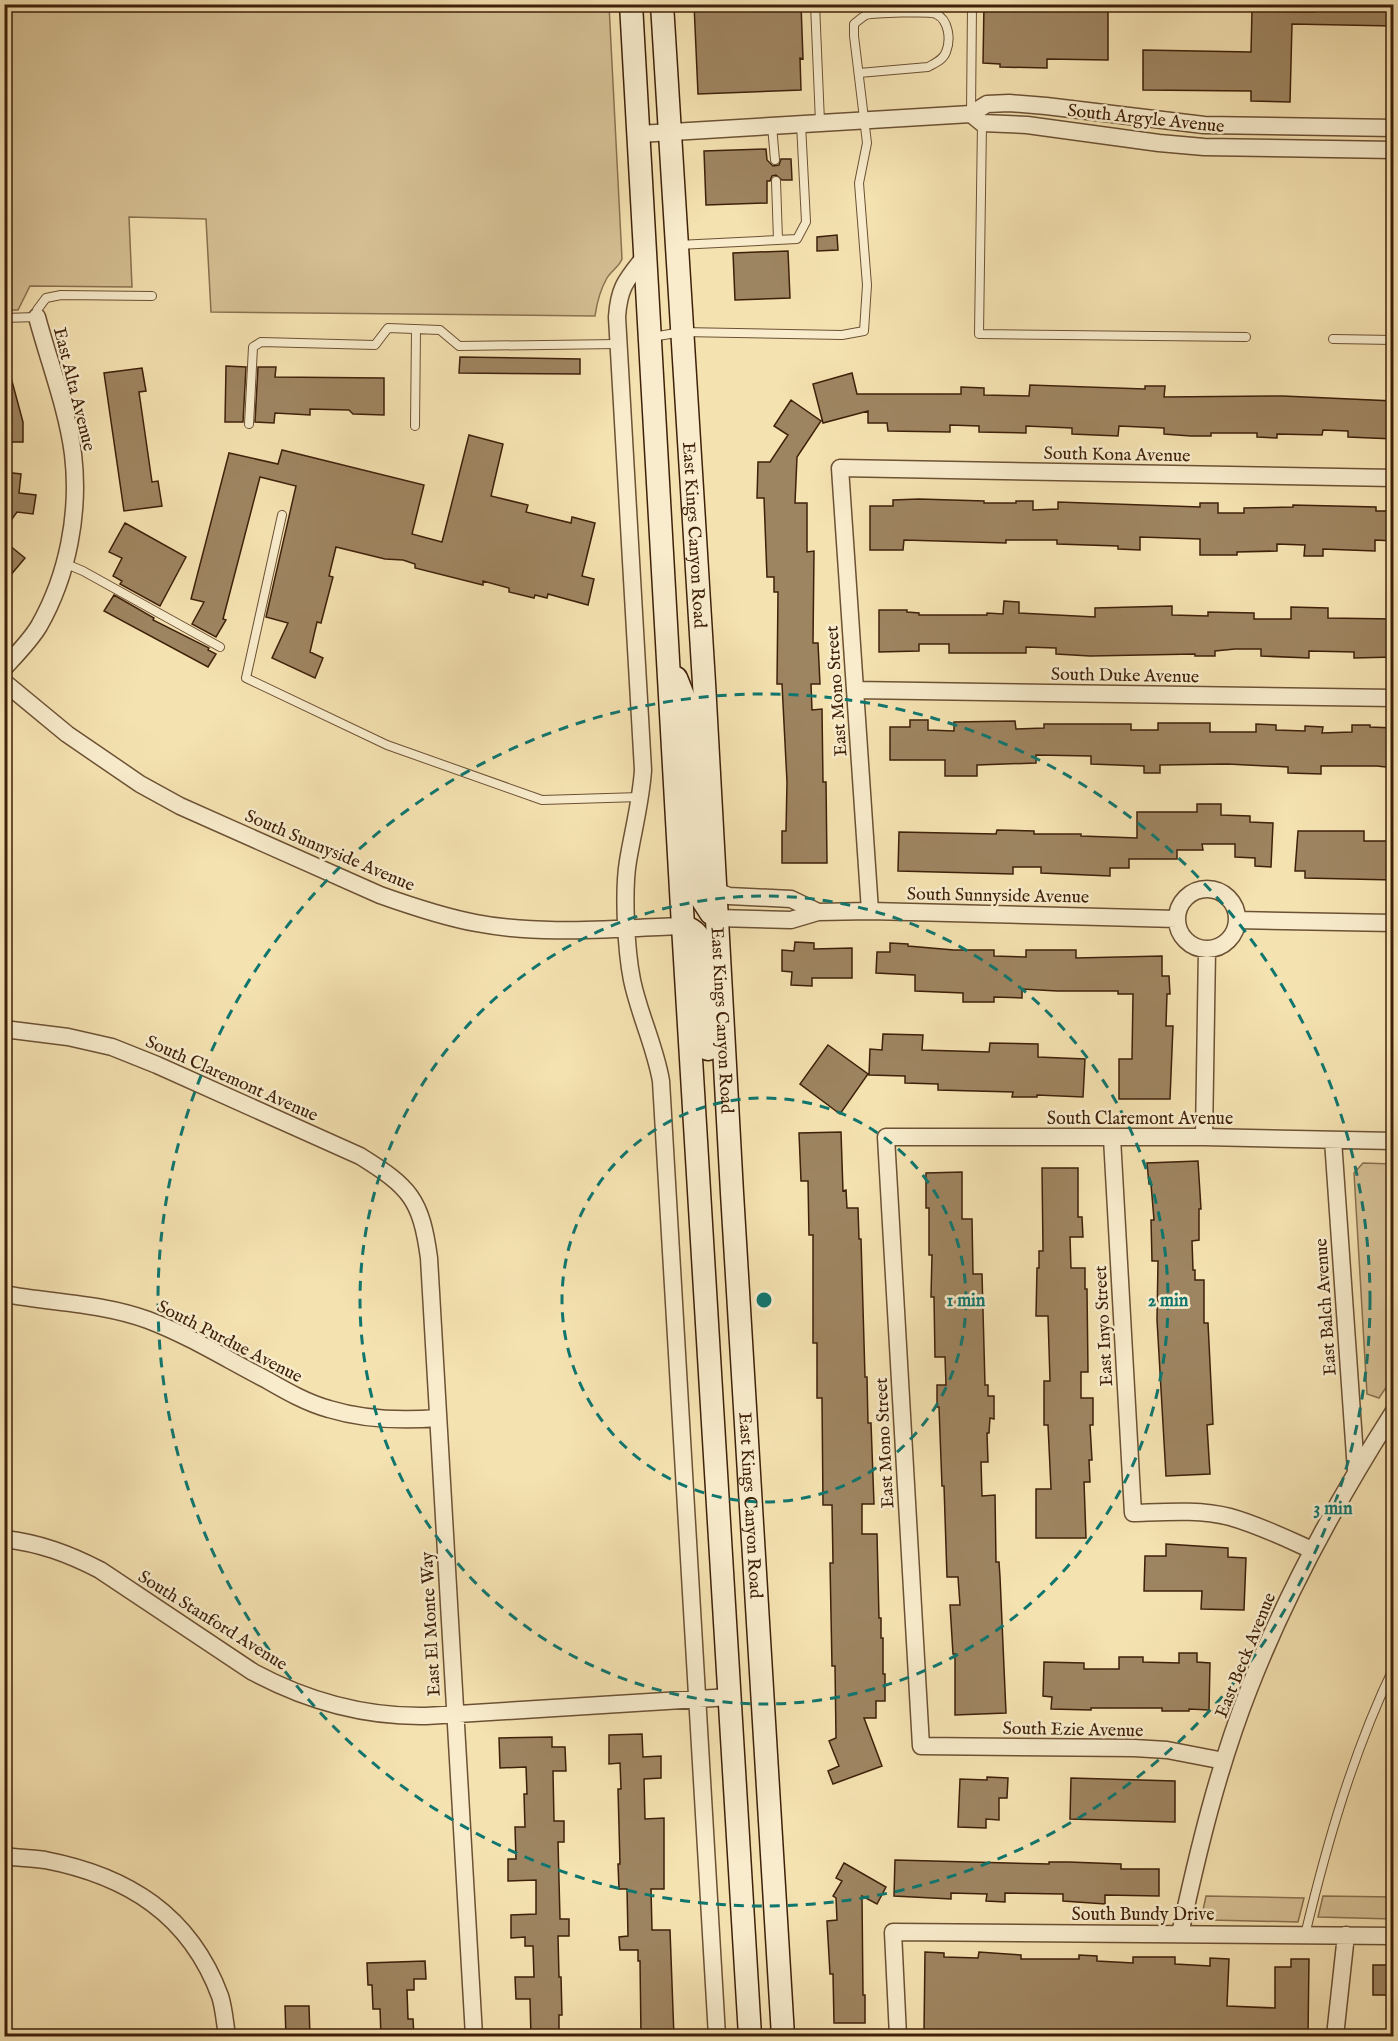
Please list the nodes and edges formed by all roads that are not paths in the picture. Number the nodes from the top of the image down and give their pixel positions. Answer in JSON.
{"nodes":[{"id":1,"x":631,"y":4,"type":"edge"},
{"id":2,"x":662,"y":4,"type":"edge"},
{"id":3,"x":815,"y":4,"type":"edge"},
{"id":4,"x":972,"y":4,"type":"edge"},
{"id":5,"x":859,"y":73,"type":"junction"},
{"id":6,"x":976,"y":119,"type":"junction"},
{"id":7,"x":864,"y":120,"type":"junction"},
{"id":8,"x":820,"y":122,"type":"junction"},
{"id":9,"x":801,"y":123,"type":"junction"},
{"id":10,"x":772,"y":126,"type":"junction"},
{"id":11,"x":1394,"y":128,"type":"edge"},
{"id":12,"x":670,"y":132,"type":"junction"},
{"id":13,"x":639,"y":134,"type":"junction"},
{"id":14,"x":1394,"y":150,"type":"edge"},
{"id":15,"x":775,"y":160,"type":"dead end"},
{"id":16,"x":776,"y":181,"type":"dead end"},
{"id":17,"x":778,"y":240,"type":"junction"},
{"id":18,"x":676,"y":245,"type":"junction"},
{"id":19,"x":646,"y":255,"type":"junction"},
{"id":20,"x":152,"y":296,"type":"dead end"},
{"id":21,"x":37,"y":317,"type":"junction"},
{"id":22,"x":4,"y":318,"type":"edge"},
{"id":23,"x":416,"y":329,"type":"junction"},
{"id":24,"x":682,"y":332,"type":"junction"},
{"id":25,"x":1246,"y":337,"type":"dead end"},
{"id":26,"x":651,"y":338,"type":"junction"},
{"id":27,"x":1333,"y":339,"type":"dead end"},
{"id":28,"x":1394,"y":340,"type":"edge"},
{"id":29,"x":618,"y":344,"type":"junction"},
{"id":30,"x":249,"y":424,"type":"dead end"},
{"id":31,"x":415,"y":426,"type":"dead end"},
{"id":32,"x":840,"y":468,"type":"joint"},
{"id":33,"x":1394,"y":478,"type":"edge"},
{"id":34,"x":282,"y":515,"type":"dead end"},
{"id":35,"x":64,"y":563,"type":"junction"},
{"id":36,"x":220,"y":647,"type":"dead end"},
{"id":37,"x":669,"y":660,"type":"junction"},
{"id":38,"x":4,"y":668,"type":"edge"},
{"id":39,"x":4,"y":682,"type":"edge"},
{"id":40,"x":855,"y":690,"type":"junction"},
{"id":41,"x":1394,"y":698,"type":"edge"},
{"id":42,"x":640,"y":797,"type":"junction"},
{"id":43,"x":716,"y":891,"type":"junction"},
{"id":44,"x":870,"y":911,"type":"junction"},
{"id":45,"x":818,"y":912,"type":"junction"},
{"id":46,"x":717,"y":918,"type":"junction"},
{"id":47,"x":1177,"y":919,"type":"junction"},
{"id":48,"x":1237,"y":920,"type":"junction"},
{"id":49,"x":1394,"y":923,"type":"edge"},
{"id":50,"x":683,"y":926,"type":"junction"},
{"id":51,"x":627,"y":927,"type":"junction"},
{"id":52,"x":1207,"y":949,"type":"junction"},
{"id":53,"x":4,"y":1029,"type":"edge"},
{"id":54,"x":886,"y":1137,"type":"joint"},
{"id":55,"x":1204,"y":1137,"type":"junction"},
{"id":56,"x":1112,"y":1138,"type":"junction"},
{"id":57,"x":1333,"y":1140,"type":"junction"},
{"id":58,"x":1394,"y":1141,"type":"edge"},
{"id":59,"x":732,"y":1193,"type":"junction"},
{"id":60,"x":419,"y":1210,"type":"joint"},
{"id":61,"x":4,"y":1294,"type":"edge"},
{"id":62,"x":1394,"y":1411,"type":"edge"},
{"id":63,"x":438,"y":1418,"type":"junction"},
{"id":64,"x":1356,"y":1471,"type":"junction"},
{"id":65,"x":4,"y":1539,"type":"edge"},
{"id":66,"x":1312,"y":1550,"type":"junction"},
{"id":67,"x":1394,"y":1667,"type":"edge"},
{"id":68,"x":730,"y":1697,"type":"junction"},
{"id":69,"x":698,"y":1699,"type":"junction"},
{"id":70,"x":454,"y":1714,"type":"junction"},
{"id":71,"x":921,"y":1746,"type":"joint"},
{"id":72,"x":1224,"y":1761,"type":"junction"},
{"id":73,"x":4,"y":1857,"type":"edge"},
{"id":74,"x":740,"y":1870,"type":"junction"},
{"id":75,"x":1180,"y":1934,"type":"junction"},
{"id":76,"x":1305,"y":1935,"type":"junction"},
{"id":77,"x":1346,"y":1935,"type":"junction"},
{"id":78,"x":1394,"y":1936,"type":"edge"},
{"id":79,"x":227,"y":2037,"type":"edge"},
{"id":80,"x":474,"y":2037,"type":"edge"},
{"id":81,"x":717,"y":2037,"type":"edge"},
{"id":82,"x":750,"y":2037,"type":"edge"},
{"id":83,"x":765,"y":2037,"type":"edge"},
{"id":84,"x":783,"y":2037,"type":"edge"},
{"id":85,"x":898,"y":2037,"type":"edge"},
{"id":86,"x":1335,"y":2037,"type":"edge"}],
"edges":[{"from":1,"to":13,"type":"main road","name":"East Kings Canyon Road"},
{"from":2,"to":12,"type":"main road","name":"East Kings Canyon Road"},
{"from":3,"to":8,"type":"lane"},
{"from":4,"to":6,"type":"lane"},
{"from":5,"to":5,"type":"lane"},
{"from":5,"to":7,"type":"lane"},
{"from":6,"to":7,"type":"street","name":"South Argyle Avenue"},
{"from":6,"to":11,"type":"street","name":"South Argyle Avenue"},
{"from":6,"to":14,"type":"street","name":"South Argyle Avenue"},
{"from":6,"to":25,"type":"lane"},
{"from":7,"to":8,"type":"street","name":"South Argyle Avenue"},
{"from":7,"to":24,"type":"lane"},
{"from":8,"to":9,"type":"street","name":"South Argyle Avenue"},
{"from":9,"to":10,"type":"street","name":"South Argyle Avenue"},
{"from":9,"to":17,"type":"lane"},
{"from":10,"to":12,"type":"street","name":"South Argyle Avenue"},
{"from":10,"to":15,"type":"lane"},
{"from":12,"to":13,"type":"street","name":"South Argyle Avenue"},
{"from":12,"to":18,"type":"main road","name":"East Kings Canyon Road"},
{"from":13,"to":19,"type":"main road","name":"East Kings Canyon Road"},
{"from":16,"to":17,"type":"lane"},
{"from":17,"to":18,"type":"lane"},
{"from":18,"to":24,"type":"main road","name":"East Kings Canyon Road"},
{"from":19,"to":26,"type":"main road","name":"East Kings Canyon Road"},
{"from":19,"to":29,"type":"street"},
{"from":20,"to":21,"type":"lane"},
{"from":21,"to":22,"type":"lane"},
{"from":21,"to":35,"type":"street","name":"East Alta Avenue"},
{"from":23,"to":29,"type":"lane"},
{"from":23,"to":30,"type":"lane"},
{"from":23,"to":31,"type":"lane"},
{"from":24,"to":26,"type":"lane"},
{"from":24,"to":43,"type":"main road","name":"East Kings Canyon Road"},
{"from":26,"to":37,"type":"main road","name":"East Kings Canyon Road"},
{"from":27,"to":28,"type":"lane"},
{"from":29,"to":42,"type":"street"},
{"from":32,"to":33,"type":"street","name":"South Kona Avenue"},
{"from":32,"to":40,"type":"street","name":"East Mono Street"},
{"from":34,"to":42,"type":"lane"},
{"from":35,"to":36,"type":"lane"},
{"from":35,"to":38,"type":"street","name":"East Alta Avenue"},
{"from":37,"to":46,"type":"main road"},
{"from":37,"to":50,"type":"main road","name":"East Kings Canyon Road"},
{"from":39,"to":51,"type":"street","name":"South Sunnyside Avenue"},
{"from":40,"to":41,"type":"street","name":"South Duke Avenue"},
{"from":40,"to":44,"type":"street","name":"East Mono Street"},
{"from":42,"to":51,"type":"street"},
{"from":43,"to":45,"type":"street","name":"South Sunnyside Avenue"},
{"from":43,"to":46,"type":"main road","name":"East Kings Canyon Road"},
{"from":44,"to":45,"type":"street","name":"South Sunnyside Avenue"},
{"from":44,"to":47,"type":"street","name":"South Sunnyside Avenue"},
{"from":45,"to":46,"type":"street","name":"South Sunnyside Avenue"},
{"from":46,"to":59,"type":"main road","name":"East Kings Canyon Road"},
{"from":47,"to":48,"type":"street"},
{"from":47,"to":52,"type":"street"},
{"from":48,"to":49,"type":"street"},
{"from":48,"to":52,"type":"street"},
{"from":50,"to":51,"type":"street","name":"South Sunnyside Avenue"},
{"from":50,"to":59,"type":"main road"},
{"from":50,"to":68,"type":"main road","name":"East Kings Canyon Road"},
{"from":51,"to":69,"type":"street"},
{"from":52,"to":55,"type":"street"},
{"from":53,"to":60,"type":"street","name":"South Claremont Avenue"},
{"from":54,"to":56,"type":"street","name":"South Claremont Avenue"},
{"from":54,"to":71,"type":"street","name":"East Mono Street"},
{"from":55,"to":56,"type":"street","name":"South Claremont Avenue"},
{"from":55,"to":57,"type":"street","name":"South Claremont Avenue"},
{"from":56,"to":66,"type":"street","name":"East Inyo Street"},
{"from":57,"to":58,"type":"street","name":"South Claremont Avenue"},
{"from":57,"to":64,"type":"street","name":"East Balch Avenue"},
{"from":59,"to":84,"type":"main road","name":"East Kings Canyon Road"},
{"from":60,"to":63,"type":"street","name":"East El Monte Way"},
{"from":61,"to":63,"type":"street","name":"South Purdue Avenue"},
{"from":62,"to":64,"type":"street","name":"East Beck Avenue"},
{"from":63,"to":70,"type":"street","name":"East El Monte Way"},
{"from":64,"to":66,"type":"street","name":"East Beck Avenue"},
{"from":65,"to":70,"type":"street","name":"South Stanford Avenue"},
{"from":66,"to":72,"type":"street","name":"East Beck Avenue"},
{"from":67,"to":76,"type":"lane"},
{"from":68,"to":69,"type":"street","name":"South Stanford Avenue"},
{"from":68,"to":74,"type":"main road","name":"East Kings Canyon Road"},
{"from":69,"to":70,"type":"street","name":"South Stanford Avenue"},
{"from":69,"to":81,"type":"street"},
{"from":70,"to":80,"type":"street","name":"East El Monte Way"},
{"from":71,"to":72,"type":"street","name":"South Ezie Avenue"},
{"from":72,"to":75,"type":"street","name":"East Beck Avenue"},
{"from":73,"to":79,"type":"street"},
{"from":74,"to":82,"type":"main road","name":"East Kings Canyon Road"},
{"from":74,"to":83,"type":"main road"},
{"from":75,"to":76,"type":"street","name":"South Bundy Drive"},
{"from":75,"to":85,"type":"street","name":"South Bundy Drive"},
{"from":76,"to":77,"type":"street","name":"South Bundy Drive"},
{"from":77,"to":78,"type":"street","name":"South Bundy Drive"},
{"from":77,"to":86,"type":"street"}]}
